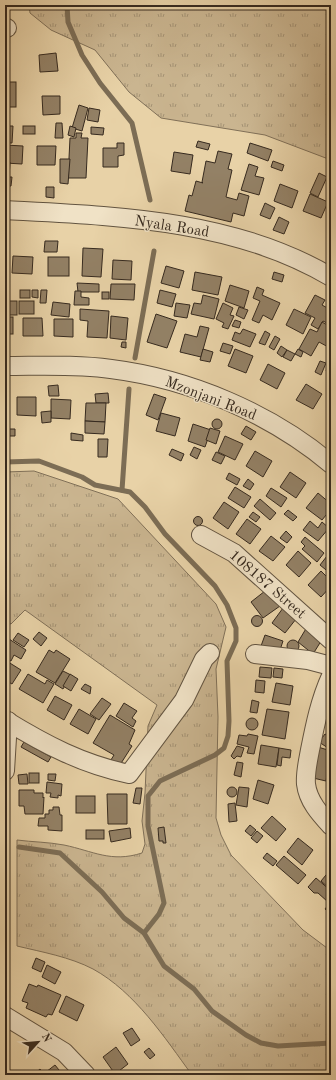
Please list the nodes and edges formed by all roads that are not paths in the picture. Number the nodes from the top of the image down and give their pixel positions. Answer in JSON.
{"nodes":[{"id":1,"x":5,"y":210,"type":"edge"},
{"id":2,"x":331,"y":277,"type":"edge"},
{"id":3,"x":5,"y":366,"type":"edge"},
{"id":4,"x":331,"y":464,"type":"edge"},
{"id":5,"x":201,"y":535,"type":"dead end"},
{"id":6,"x":331,"y":640,"type":"edge"},
{"id":7,"x":210,"y":653,"type":"dead end"},
{"id":8,"x":255,"y":654,"type":"dead end"},
{"id":9,"x":331,"y":666,"type":"edge"},
{"id":10,"x":331,"y":676,"type":"edge"},
{"id":11,"x":6,"y":720,"type":"edge"},
{"id":12,"x":5,"y":771,"type":"edge"},
{"id":13,"x":331,"y":826,"type":"edge"},
{"id":14,"x":5,"y":1016,"type":"edge"},
{"id":15,"x":86,"y":1075,"type":"edge"}],
"edges":[{"from":1,"to":2,"type":"street","name":"Nyala Road"},
{"from":3,"to":4,"type":"street","name":"Mzonjani Road"},
{"from":5,"to":6,"type":"street","name":"108187 Street"},
{"from":7,"to":11,"type":"street"},
{"from":8,"to":9,"type":"street"},
{"from":10,"to":13,"type":"street"},
{"from":11,"to":12,"type":"street"},
{"from":14,"to":15,"type":"street"}]}
